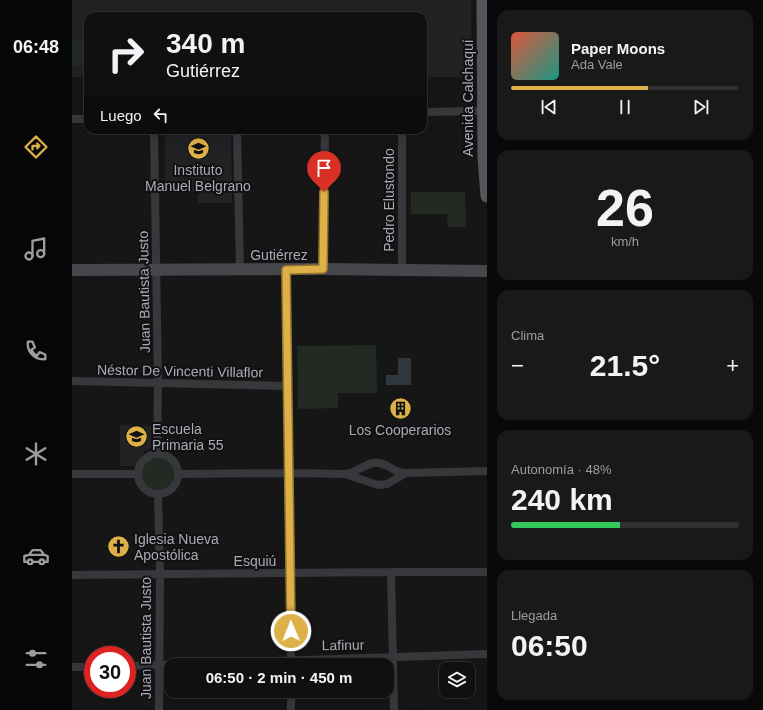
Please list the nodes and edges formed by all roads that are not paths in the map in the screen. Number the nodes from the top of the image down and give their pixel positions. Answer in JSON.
{"nodes":[{"id":1,"x":483,"y":0,"type":"edge"},
{"id":2,"x":427,"y":112,"type":"edge"},
{"id":3,"x":484,"y":112,"type":"junction"},
{"id":4,"x":72,"y":119,"type":"edge"},
{"id":5,"x":84,"y":119,"type":"edge"},
{"id":6,"x":154,"y":134,"type":"edge"},
{"id":7,"x":237,"y":134,"type":"edge"},
{"id":8,"x":325,"y":134,"type":"edge"},
{"id":9,"x":402,"y":134,"type":"edge"},
{"id":10,"x":487,"y":196,"type":"edge"},
{"id":11,"x":323,"y":269,"type":"junction"},
{"id":12,"x":72,"y":270,"type":"edge"},
{"id":13,"x":157,"y":270,"type":"junction"},
{"id":14,"x":240,"y":270,"type":"junction"},
{"id":15,"x":286,"y":270,"type":"junction"},
{"id":16,"x":402,"y":270,"type":"junction"},
{"id":17,"x":487,"y":271,"type":"edge"},
{"id":18,"x":72,"y":381,"type":"edge"},
{"id":19,"x":158,"y":384,"type":"junction"},
{"id":20,"x":288,"y":386,"type":"junction"},
{"id":21,"x":157,"y":453,"type":"junction"},
{"id":22,"x":487,"y":471,"type":"edge"},
{"id":23,"x":290,"y":473,"type":"junction"},
{"id":24,"x":406,"y":473,"type":"junction"},
{"id":25,"x":72,"y":474,"type":"edge"},
{"id":26,"x":137,"y":474,"type":"junction"},
{"id":27,"x":178,"y":474,"type":"junction"},
{"id":28,"x":345,"y":474,"type":"junction"},
{"id":29,"x":158,"y":494,"type":"junction"},
{"id":30,"x":391,"y":572,"type":"junction"},
{"id":31,"x":487,"y":572,"type":"edge"},
{"id":32,"x":290,"y":574,"type":"junction"},
{"id":33,"x":72,"y":575,"type":"edge"},
{"id":34,"x":160,"y":575,"type":"junction"},
{"id":35,"x":487,"y":654,"type":"edge"},
{"id":36,"x":393,"y":657,"type":"junction"},
{"id":37,"x":291,"y":658,"type":"edge"},
{"id":38,"x":373,"y":658,"type":"edge"},
{"id":39,"x":159,"y":665,"type":"junction"},
{"id":40,"x":164,"y":665,"type":"edge"},
{"id":41,"x":136,"y":666,"type":"edge"},
{"id":42,"x":72,"y":667,"type":"edge"},
{"id":43,"x":84,"y":667,"type":"edge"},
{"id":44,"x":291,"y":698,"type":"edge"},
{"id":45,"x":159,"y":710,"type":"edge"},
{"id":46,"x":291,"y":710,"type":"edge"},
{"id":47,"x":394,"y":710,"type":"edge"}],
"edges":[{"from":1,"to":3,"type":"main road","name":"Avenida Calchaquí"},
{"from":2,"to":3,"type":"street"},
{"from":3,"to":10,"type":"main road","name":"Avenida Calchaquí"},
{"from":4,"to":5,"type":"street"},
{"from":6,"to":13,"type":"street","name":"Juan Bautista Justo"},
{"from":7,"to":14,"type":"street"},
{"from":8,"to":11,"type":"street"},
{"from":9,"to":16,"type":"street","name":"Pedro Elustondo"},
{"from":11,"to":15,"type":"street","name":"Gutiérrez"},
{"from":11,"to":16,"type":"street","name":"Gutiérrez"},
{"from":12,"to":13,"type":"street","name":"Gutiérrez"},
{"from":13,"to":14,"type":"street","name":"Gutiérrez"},
{"from":13,"to":19,"type":"street","name":"Juan Bautista Justo"},
{"from":14,"to":15,"type":"street","name":"Gutiérrez"},
{"from":15,"to":20,"type":"street"},
{"from":16,"to":17,"type":"street","name":"Gutiérrez"},
{"from":18,"to":19,"type":"street","name":"Néstor De Vincenti Villaflor"},
{"from":19,"to":20,"type":"street","name":"Néstor De Vincenti Villaflor"},
{"from":19,"to":21,"type":"street","name":"Juan Bautista Justo"},
{"from":20,"to":23,"type":"street"},
{"from":21,"to":26,"type":"street"},
{"from":21,"to":27,"type":"street"},
{"from":22,"to":24,"type":"street"},
{"from":23,"to":27,"type":"street"},
{"from":23,"to":28,"type":"street"},
{"from":23,"to":32,"type":"street"},
{"from":24,"to":28,"type":"street"},
{"from":24,"to":28,"type":"street"},
{"from":25,"to":26,"type":"street"},
{"from":26,"to":29,"type":"street"},
{"from":27,"to":29,"type":"street"},
{"from":29,"to":34,"type":"street","name":"Juan Bautista Justo"},
{"from":30,"to":31,"type":"street","name":"Esquiú"},
{"from":30,"to":32,"type":"street","name":"Esquiú"},
{"from":30,"to":36,"type":"street"},
{"from":32,"to":34,"type":"street","name":"Esquiú"},
{"from":32,"to":37,"type":"street"},
{"from":33,"to":34,"type":"street","name":"Esquiú"},
{"from":34,"to":39,"type":"street","name":"Juan Bautista Justo"},
{"from":35,"to":36,"type":"street","name":"Lafinur"},
{"from":36,"to":38,"type":"street","name":"Lafinur"},
{"from":36,"to":47,"type":"street"},
{"from":39,"to":40,"type":"street","name":"Lafinur"},
{"from":39,"to":41,"type":"street","name":"Lafinur"},
{"from":39,"to":45,"type":"street","name":"Juan Bautista Justo"},
{"from":42,"to":43,"type":"street"},
{"from":44,"to":46,"type":"street"}]}
